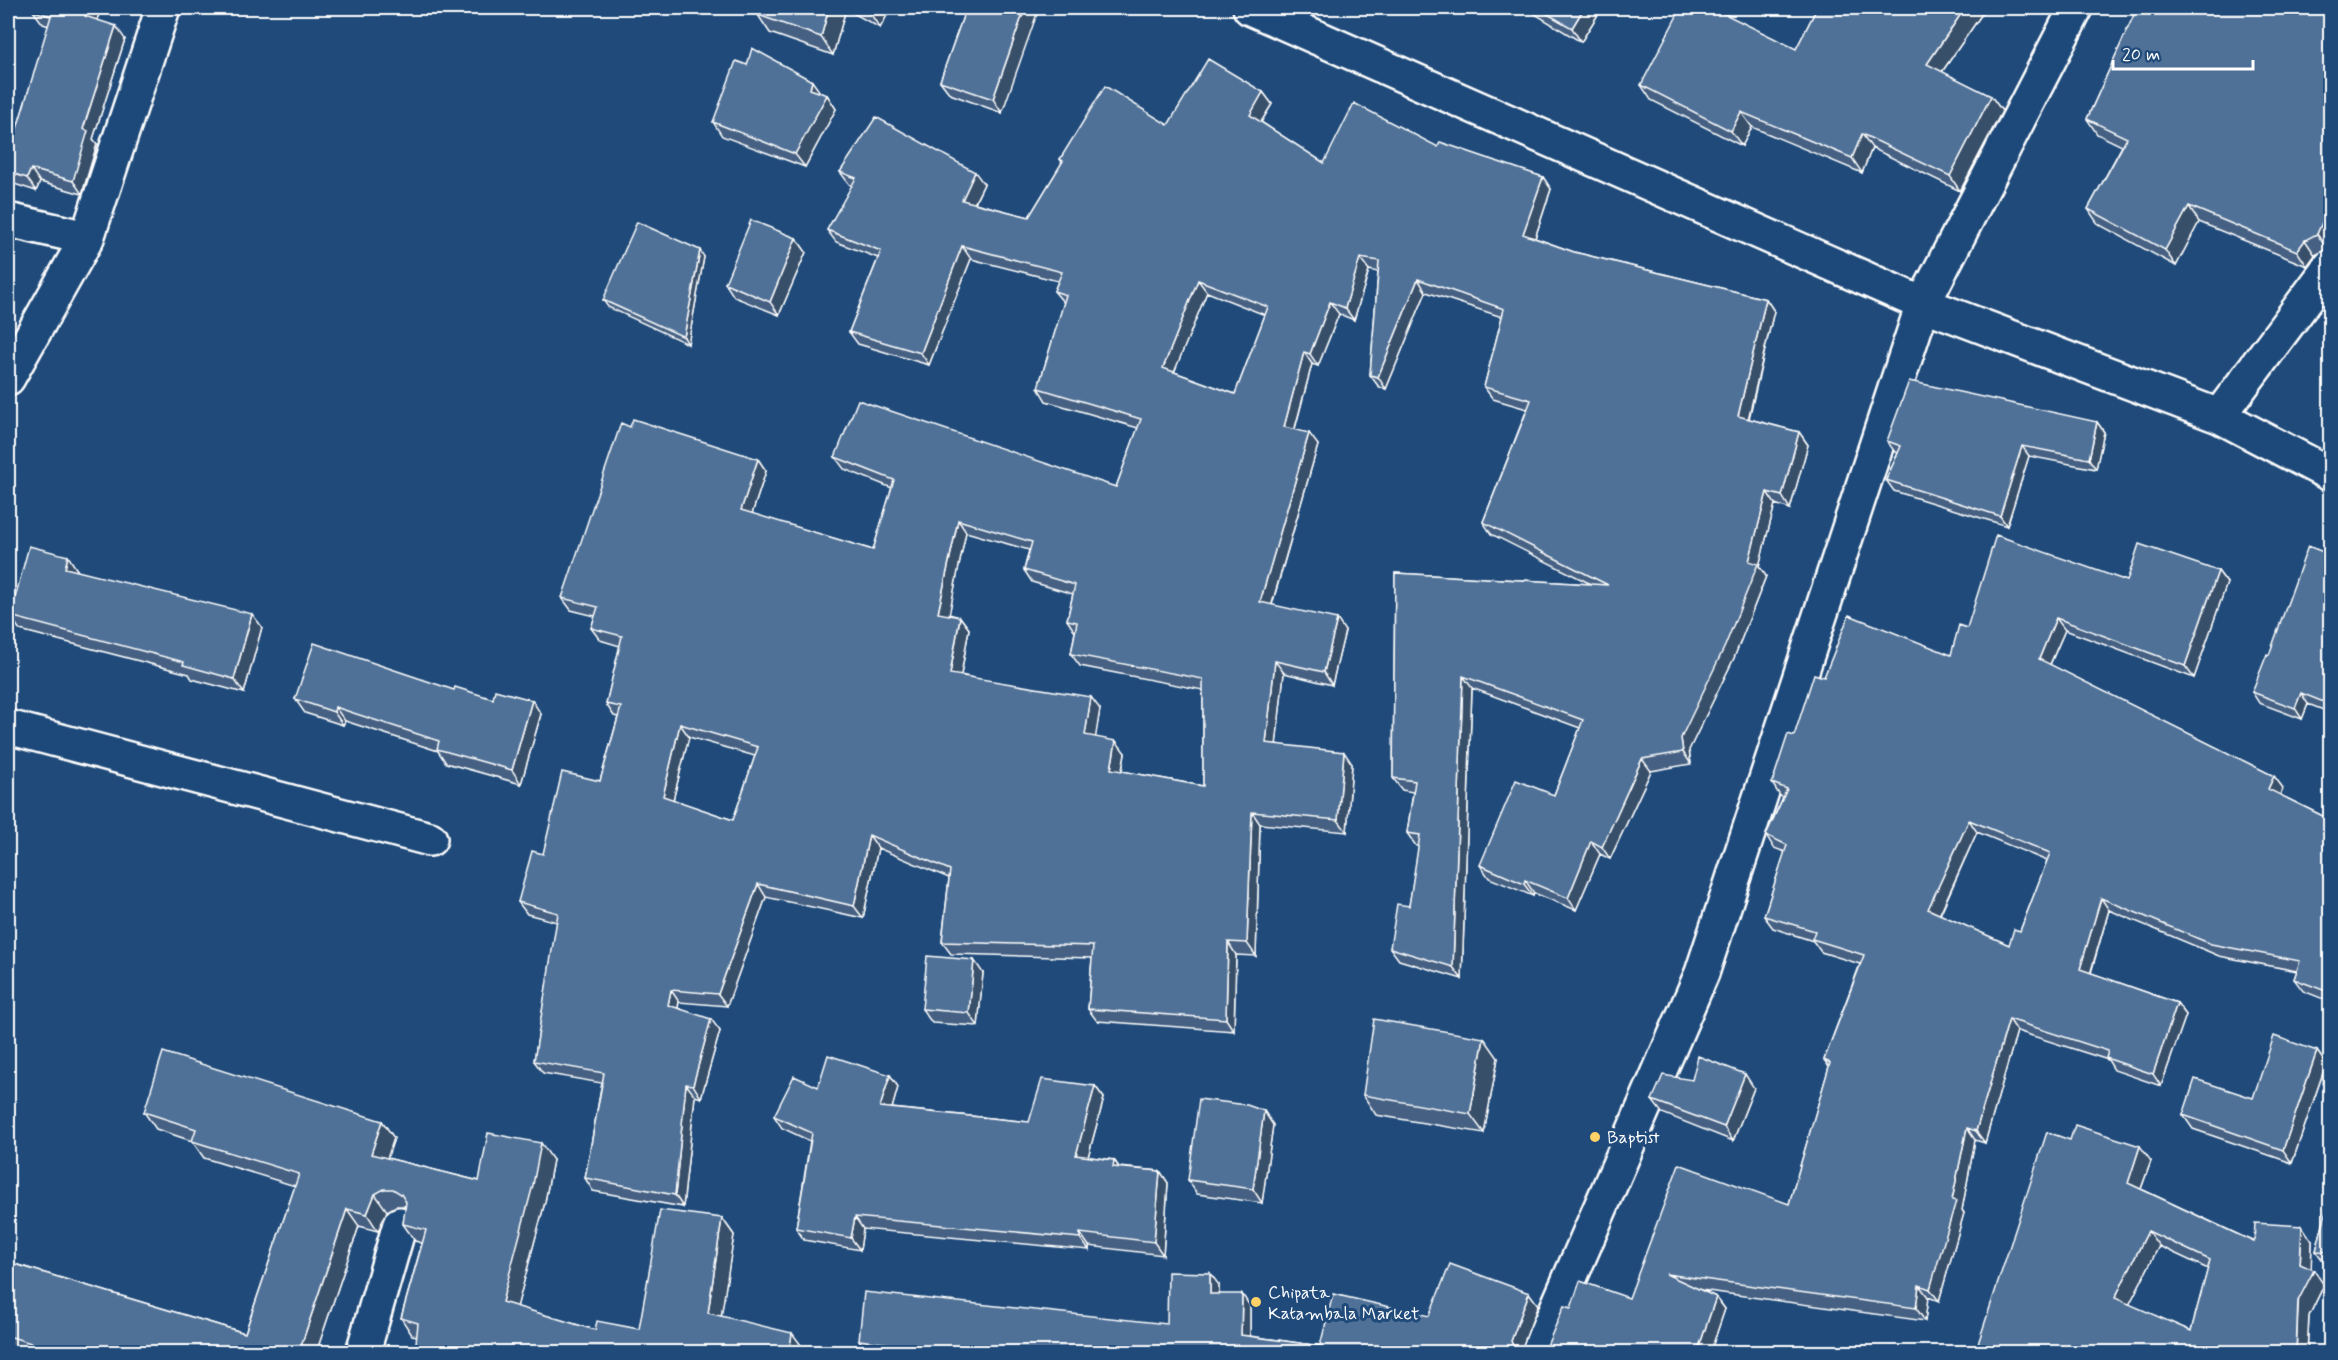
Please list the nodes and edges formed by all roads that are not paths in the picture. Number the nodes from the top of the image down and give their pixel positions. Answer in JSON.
{"nodes":[{"id":1,"x":163,"y":8,"type":"edge"},
{"id":2,"x":1250,"y":8,"type":"edge"},
{"id":3,"x":2076,"y":8,"type":"edge"},
{"id":4,"x":8,"y":220,"type":"edge"},
{"id":5,"x":87,"y":238,"type":"junction"},
{"id":6,"x":2331,"y":267,"type":"edge"},
{"id":7,"x":1923,"y":304,"type":"junction"},
{"id":8,"x":8,"y":378,"type":"edge"},
{"id":9,"x":2219,"y":416,"type":"junction"},
{"id":10,"x":2331,"y":474,"type":"edge"},
{"id":11,"x":8,"y":728,"type":"edge"},
{"id":12,"x":430,"y":838,"type":"dead end"},
{"id":13,"x":400,"y":1224,"type":"edge"},
{"id":14,"x":363,"y":1353,"type":"edge"},
{"id":15,"x":1538,"y":1353,"type":"edge"}],
"edges":[{"from":1,"to":5,"type":"street"},
{"from":2,"to":7,"type":"street"},
{"from":3,"to":7,"type":"street"},
{"from":4,"to":5,"type":"street"},
{"from":5,"to":8,"type":"street"},
{"from":6,"to":9,"type":"street"},
{"from":7,"to":9,"type":"street"},
{"from":7,"to":15,"type":"street"},
{"from":9,"to":10,"type":"street"},
{"from":11,"to":12,"type":"street"},
{"from":13,"to":14,"type":"street"}]}
